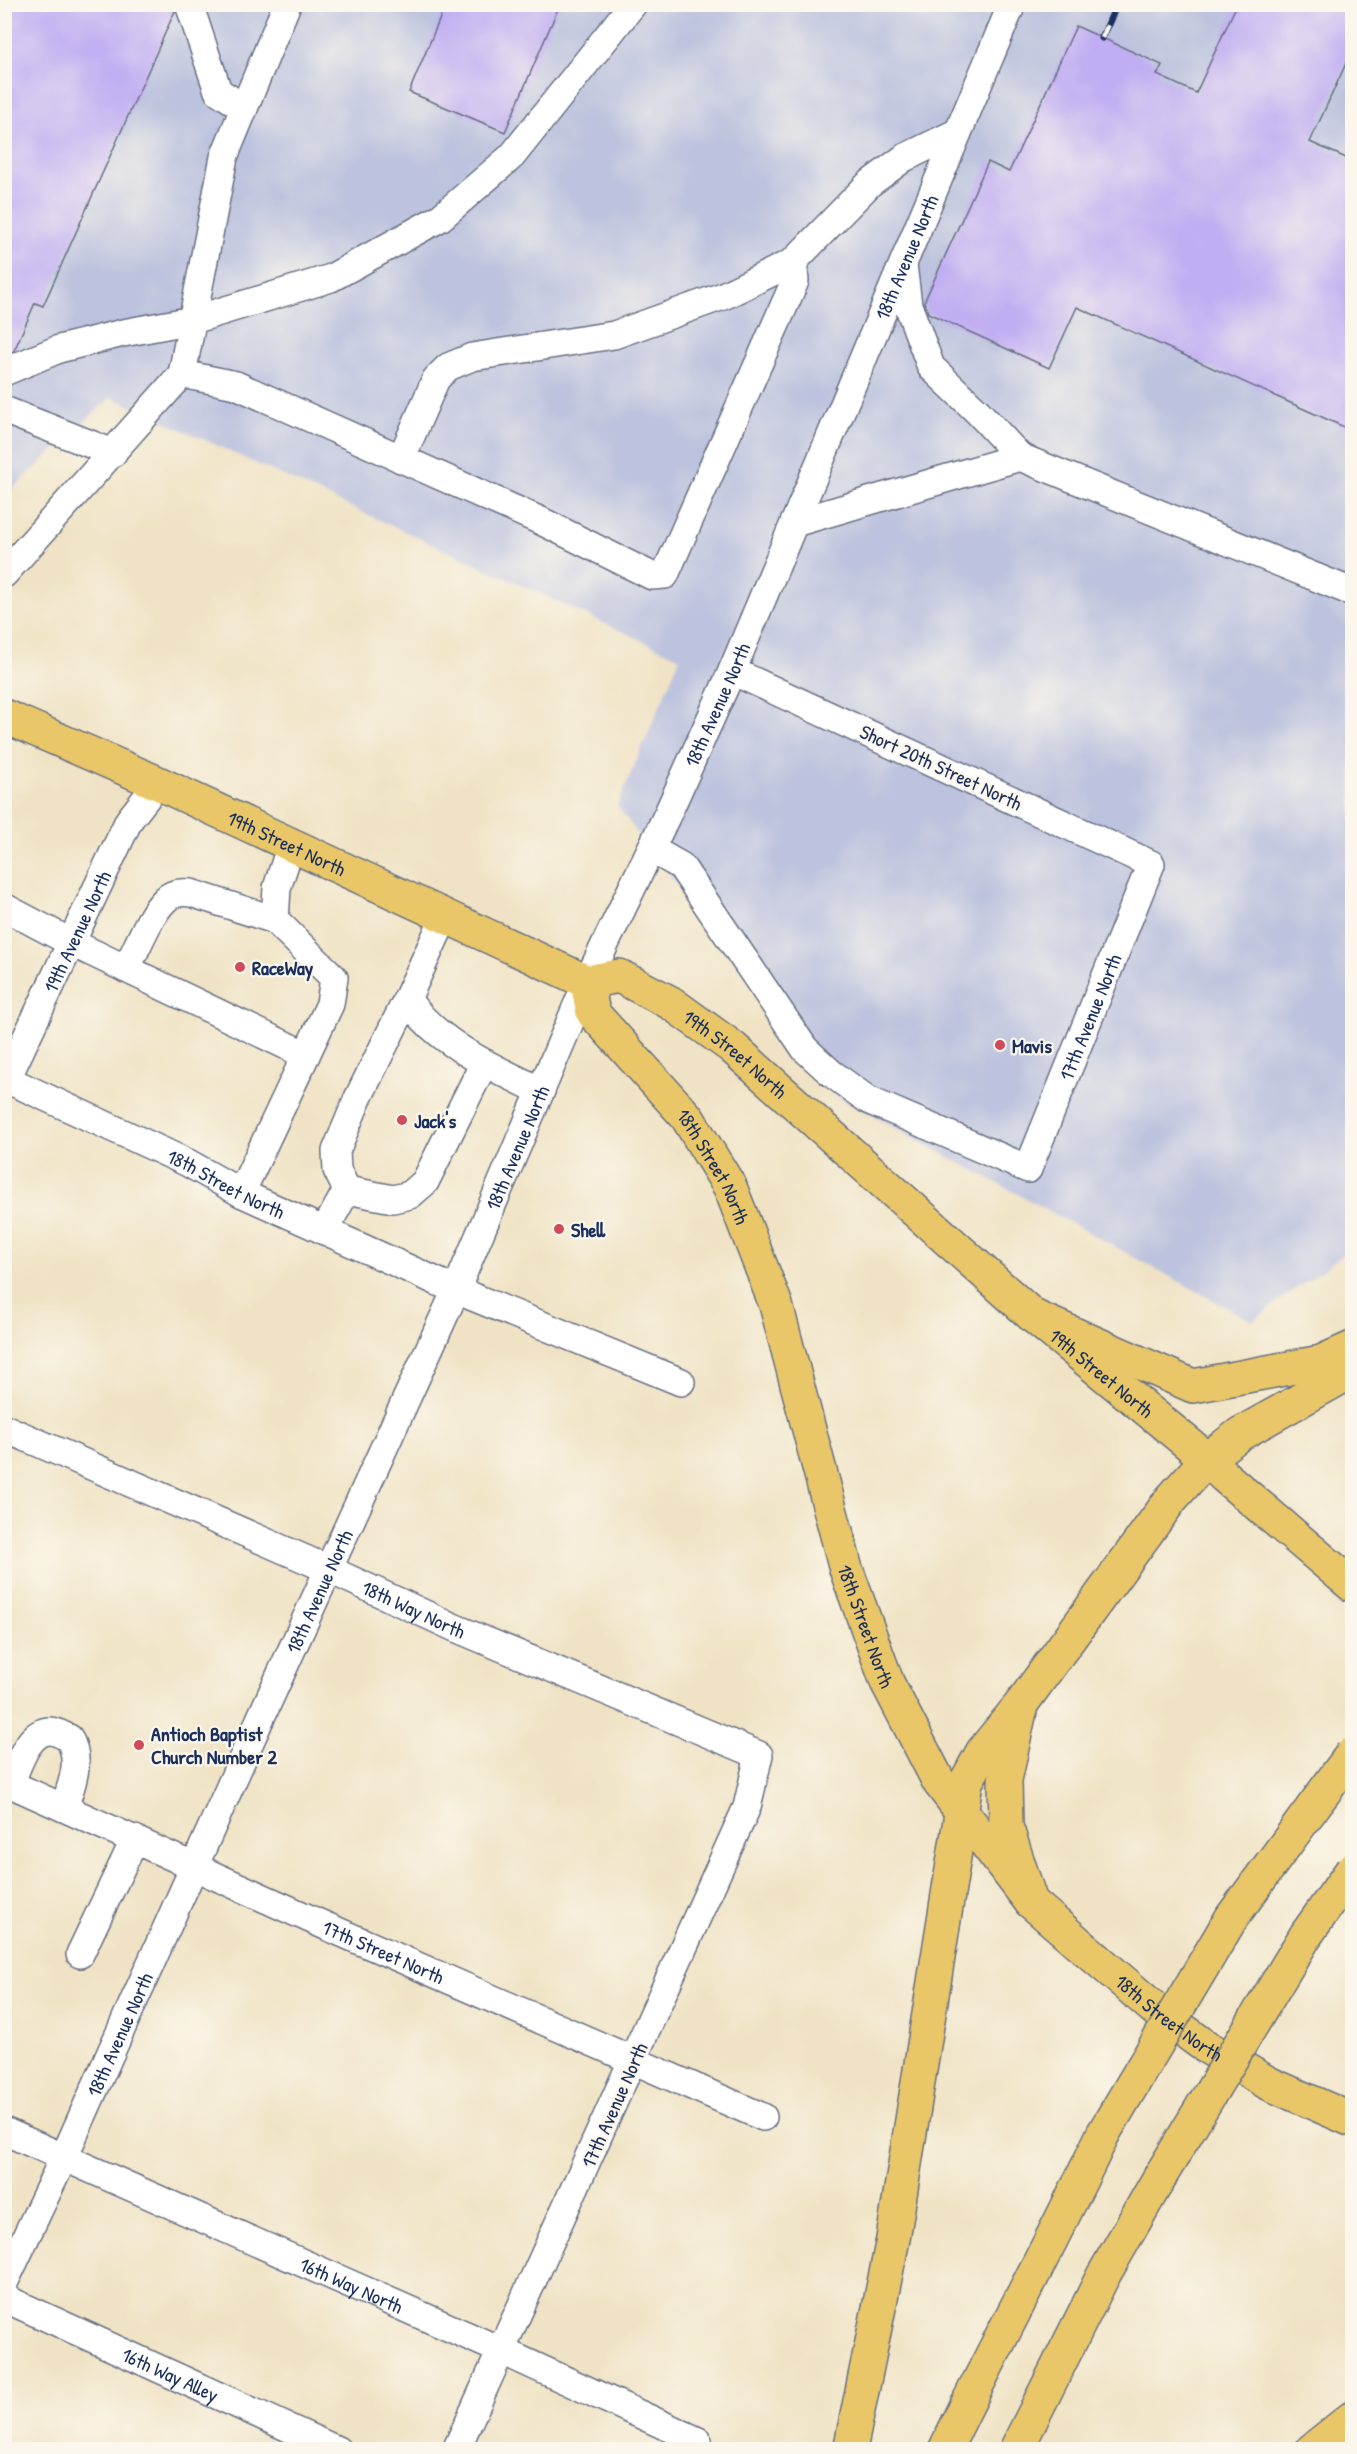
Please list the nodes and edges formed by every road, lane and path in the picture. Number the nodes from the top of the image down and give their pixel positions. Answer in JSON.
{"nodes":[{"id":1,"x":189,"y":4,"type":"edge"},
{"id":2,"x":287,"y":4,"type":"edge"},
{"id":3,"x":633,"y":4,"type":"edge"},
{"id":4,"x":1012,"y":4,"type":"edge"},
{"id":5,"x":244,"y":108,"type":"junction"},
{"id":6,"x":958,"y":132,"type":"junction"},
{"id":7,"x":793,"y":262,"type":"junction"},
{"id":8,"x":903,"y":264,"type":"junction"},
{"id":9,"x":193,"y":320,"type":"junction"},
{"id":10,"x":4,"y":372,"type":"edge"},
{"id":11,"x":182,"y":375,"type":"junction"},
{"id":12,"x":4,"y":410,"type":"edge"},
{"id":13,"x":113,"y":453,"type":"junction"},
{"id":14,"x":1020,"y":457,"type":"junction"},
{"id":15,"x":401,"y":459,"type":"junction"},
{"id":16,"x":794,"y":523,"type":"junction"},
{"id":17,"x":4,"y":574,"type":"edge"},
{"id":18,"x":1353,"y":591,"type":"edge"},
{"id":19,"x":732,"y":671,"type":"junction"},
{"id":20,"x":4,"y":716,"type":"edge"},
{"id":21,"x":158,"y":783,"type":"junction"},
{"id":22,"x":291,"y":845,"type":"junction"},
{"id":23,"x":651,"y":849,"type":"junction"},
{"id":24,"x":1151,"y":864,"type":"joint"},
{"id":25,"x":4,"y":907,"type":"edge"},
{"id":26,"x":444,"y":916,"type":"junction"},
{"id":27,"x":275,"y":920,"type":"junction"},
{"id":28,"x":72,"y":943,"type":"junction"},
{"id":29,"x":126,"y":969,"type":"junction"},
{"id":30,"x":587,"y":982,"type":"junction"},
{"id":31,"x":407,"y":999,"type":"junction"},
{"id":32,"x":306,"y":1055,"type":"junction"},
{"id":33,"x":484,"y":1063,"type":"junction"},
{"id":34,"x":5,"y":1081,"type":"edge"},
{"id":35,"x":541,"y":1091,"type":"junction"},
{"id":36,"x":347,"y":1190,"type":"junction"},
{"id":37,"x":241,"y":1193,"type":"junction"},
{"id":38,"x":324,"y":1231,"type":"junction"},
{"id":39,"x":456,"y":1290,"type":"junction"},
{"id":40,"x":1033,"y":1316,"type":"junction"},
{"id":41,"x":1353,"y":1348,"type":"edge"},
{"id":42,"x":1353,"y":1371,"type":"edge"},
{"id":43,"x":681,"y":1382,"type":"dead end"},
{"id":44,"x":4,"y":1428,"type":"edge"},
{"id":45,"x":1207,"y":1459,"type":"junction"},
{"id":46,"x":328,"y":1569,"type":"junction"},
{"id":47,"x":1353,"y":1585,"type":"edge"},
{"id":48,"x":1022,"y":1703,"type":"junction"},
{"id":49,"x":1353,"y":1754,"type":"edge"},
{"id":50,"x":759,"y":1755,"type":"joint"},
{"id":51,"x":7,"y":1782,"type":"edge"},
{"id":52,"x":64,"y":1808,"type":"junction"},
{"id":53,"x":961,"y":1811,"type":"junction"},
{"id":54,"x":135,"y":1839,"type":"junction"},
{"id":55,"x":194,"y":1865,"type":"junction"},
{"id":56,"x":1353,"y":1870,"type":"edge"},
{"id":57,"x":1031,"y":1902,"type":"junction"},
{"id":58,"x":80,"y":1954,"type":"dead end"},
{"id":59,"x":634,"y":2059,"type":"junction"},
{"id":60,"x":763,"y":2117,"type":"dead end"},
{"id":61,"x":1353,"y":2120,"type":"edge"},
{"id":62,"x":4,"y":2131,"type":"edge"},
{"id":63,"x":64,"y":2157,"type":"junction"},
{"id":64,"x":4,"y":2283,"type":"edge"},
{"id":65,"x":4,"y":2298,"type":"edge"},
{"id":66,"x":502,"y":2351,"type":"junction"},
{"id":67,"x":1353,"y":2418,"type":"edge"},
{"id":68,"x":698,"y":2442,"type":"dead end"},
{"id":69,"x":338,"y":2450,"type":"edge"},
{"id":70,"x":456,"y":2450,"type":"edge"},
{"id":71,"x":850,"y":2450,"type":"edge"},
{"id":72,"x":945,"y":2450,"type":"edge"},
{"id":73,"x":1016,"y":2450,"type":"edge"},
{"id":74,"x":1312,"y":2450,"type":"edge"}],
"edges":[{"from":1,"to":5,"type":"street"},
{"from":2,"to":5,"type":"street"},
{"from":3,"to":9,"type":"street"},
{"from":4,"to":6,"type":"street","name":"18th Avenue North"},
{"from":5,"to":9,"type":"street"},
{"from":6,"to":7,"type":"street"},
{"from":6,"to":8,"type":"street","name":"18th Avenue North"},
{"from":7,"to":15,"type":"street"},
{"from":7,"to":15,"type":"street"},
{"from":8,"to":14,"type":"street"},
{"from":8,"to":16,"type":"street","name":"18th Avenue North"},
{"from":9,"to":10,"type":"street"},
{"from":9,"to":11,"type":"street"},
{"from":11,"to":13,"type":"street"},
{"from":11,"to":15,"type":"street"},
{"from":12,"to":13,"type":"street"},
{"from":13,"to":17,"type":"street"},
{"from":14,"to":16,"type":"street"},
{"from":14,"to":18,"type":"street"},
{"from":16,"to":19,"type":"street","name":"18th Avenue North"},
{"from":19,"to":23,"type":"street","name":"18th Avenue North"},
{"from":19,"to":24,"type":"street","name":"Short 20th Street North"},
{"from":20,"to":21,"type":"main road","name":"19th Street North"},
{"from":21,"to":22,"type":"main road","name":"19th Street North"},
{"from":21,"to":28,"type":"street","name":"19th Avenue North"},
{"from":22,"to":26,"type":"main road","name":"19th Street North"},
{"from":22,"to":27,"type":"street"},
{"from":23,"to":24,"type":"street","name":"17th Avenue North"},
{"from":23,"to":30,"type":"street","name":"18th Avenue North"},
{"from":25,"to":28,"type":"street"},
{"from":26,"to":30,"type":"main road","name":"19th Street North"},
{"from":26,"to":31,"type":"street"},
{"from":27,"to":29,"type":"street"},
{"from":27,"to":32,"type":"street"},
{"from":28,"to":29,"type":"street"},
{"from":28,"to":34,"type":"street","name":"19th Avenue North"},
{"from":29,"to":32,"type":"street"},
{"from":30,"to":35,"type":"street","name":"18th Avenue North"},
{"from":30,"to":40,"type":"main road","name":"19th Street North"},
{"from":30,"to":53,"type":"main road","name":"18th Street North"},
{"from":31,"to":33,"type":"street"},
{"from":31,"to":36,"type":"street"},
{"from":32,"to":37,"type":"street"},
{"from":33,"to":35,"type":"street"},
{"from":33,"to":36,"type":"street"},
{"from":34,"to":37,"type":"street","name":"18th Street North"},
{"from":35,"to":39,"type":"street","name":"18th Avenue North"},
{"from":36,"to":38,"type":"street"},
{"from":37,"to":38,"type":"street","name":"18th Street North"},
{"from":38,"to":39,"type":"street","name":"18th Street North"},
{"from":39,"to":43,"type":"street","name":"18th Street North"},
{"from":39,"to":46,"type":"street","name":"18th Avenue North"},
{"from":40,"to":41,"type":"main road"},
{"from":40,"to":45,"type":"main road","name":"19th Street North"},
{"from":42,"to":45,"type":"main road"},
{"from":44,"to":46,"type":"street","name":"18th Way North"},
{"from":45,"to":47,"type":"main road","name":"19th Street North"},
{"from":45,"to":48,"type":"main road"},
{"from":46,"to":50,"type":"street","name":"18th Way North"},
{"from":46,"to":55,"type":"street","name":"18th Avenue North"},
{"from":48,"to":53,"type":"main road"},
{"from":48,"to":57,"type":"main road"},
{"from":49,"to":72,"type":"main road","bridge":true},
{"from":50,"to":59,"type":"street","name":"17th Avenue North"},
{"from":51,"to":52,"type":"street","name":"17th Street North"},
{"from":51,"to":52,"type":"street"},
{"from":52,"to":54,"type":"street","name":"17th Street North"},
{"from":53,"to":57,"type":"main road","name":"18th Street North"},
{"from":53,"to":71,"type":"main road"},
{"from":54,"to":55,"type":"street","name":"17th Street North"},
{"from":54,"to":58,"type":"street"},
{"from":55,"to":59,"type":"street","name":"17th Street North"},
{"from":55,"to":63,"type":"street","name":"18th Avenue North"},
{"from":56,"to":73,"type":"main road","bridge":true},
{"from":57,"to":61,"type":"main road","name":"18th Street North"},
{"from":59,"to":60,"type":"street","name":"17th Street North"},
{"from":59,"to":66,"type":"street","name":"17th Avenue North"},
{"from":62,"to":63,"type":"street","name":"16th Way North"},
{"from":63,"to":64,"type":"street","name":"18th Avenue North"},
{"from":63,"to":66,"type":"street","name":"16th Way North"},
{"from":65,"to":69,"type":"street","name":"16th Way Alley"},
{"from":66,"to":68,"type":"street","name":"16th Way North"},
{"from":66,"to":70,"type":"street","name":"17th Avenue North"},
{"from":67,"to":74,"type":"main road"}]}
